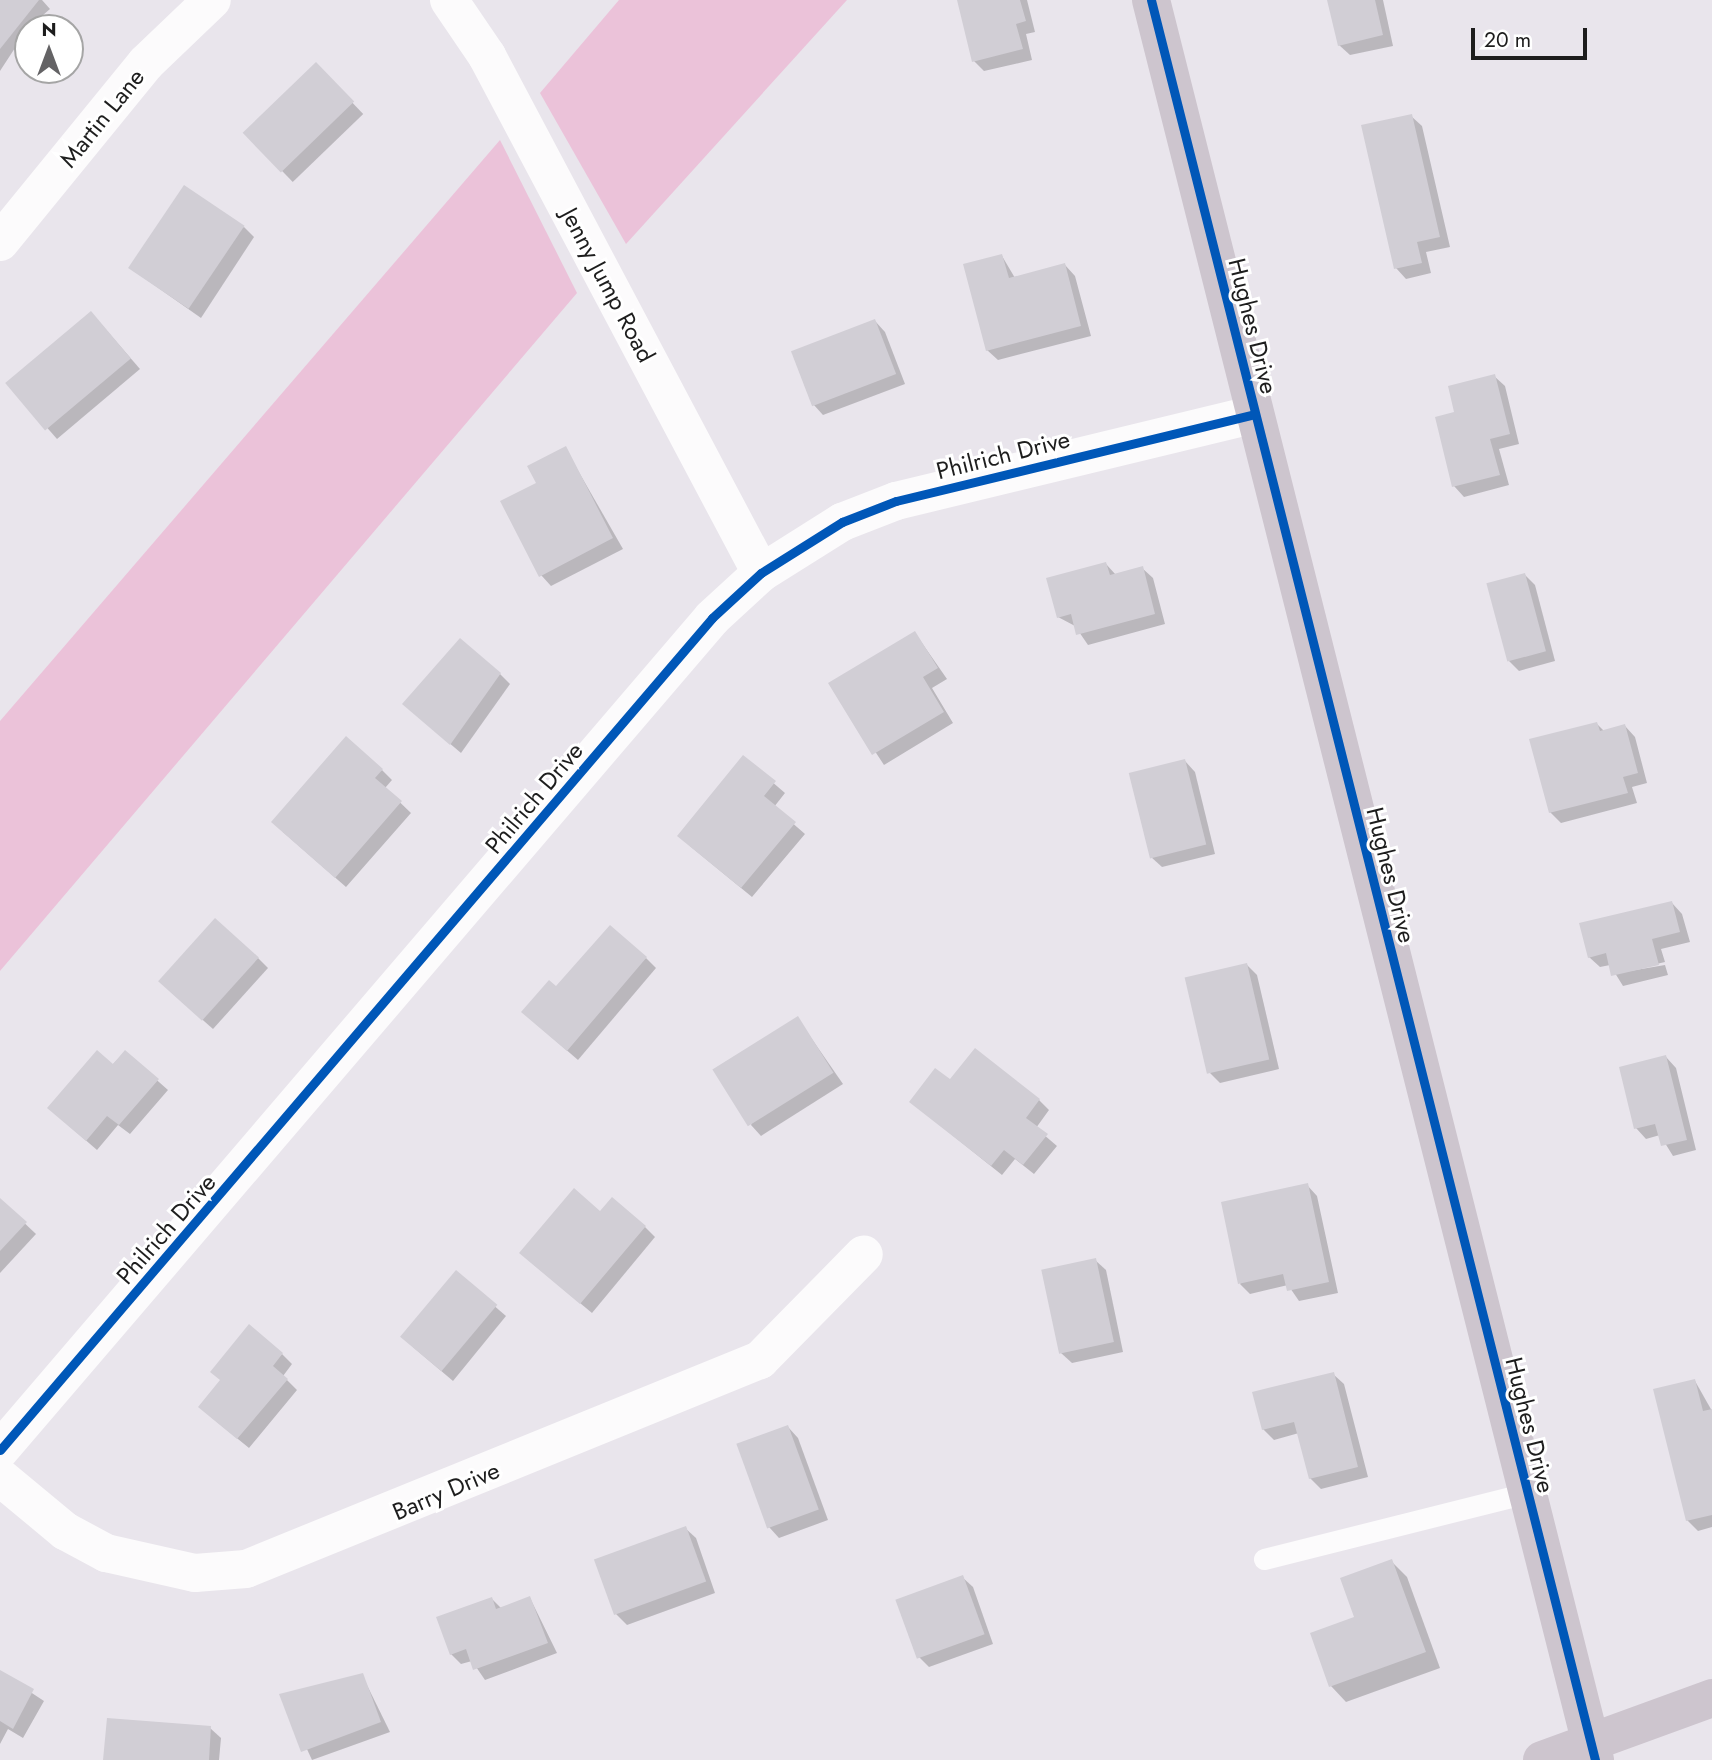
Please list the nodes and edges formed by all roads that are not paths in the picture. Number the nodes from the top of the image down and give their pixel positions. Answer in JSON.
{"nodes":[{"id":1,"x":212,"y":0,"type":"edge"},
{"id":2,"x":449,"y":0,"type":"edge"},
{"id":3,"x":1151,"y":0,"type":"edge"},
{"id":4,"x":0,"y":243,"type":"edge"},
{"id":5,"x":1255,"y":414,"type":"junction"},
{"id":6,"x":761,"y":573,"type":"junction"},
{"id":7,"x":864,"y":1254,"type":"dead end"},
{"id":8,"x":0,"y":1450,"type":"edge"},
{"id":9,"x":0,"y":1477,"type":"edge"},
{"id":10,"x":1527,"y":1493,"type":"junction"},
{"id":11,"x":1264,"y":1559,"type":"dead end"},
{"id":12,"x":1712,"y":1698,"type":"edge"},
{"id":13,"x":1592,"y":1751,"type":"edge"},
{"id":14,"x":1542,"y":1760,"type":"edge"}],
"edges":[{"from":1,"to":4,"type":"street","name":"Martin Lane"},
{"from":2,"to":6,"type":"street","name":"Jenny Jump Road"},
{"from":3,"to":5,"type":"street","name":"Hughes Drive"},
{"from":5,"to":6,"type":"street","name":"Philrich Drive"},
{"from":5,"to":10,"type":"street","name":"Hughes Drive"},
{"from":6,"to":8,"type":"street","name":"Philrich Drive"},
{"from":7,"to":9,"type":"street","name":"Barry Drive"},
{"from":10,"to":11,"type":"lane"},
{"from":10,"to":13,"type":"street","name":"Hughes Drive"},
{"from":12,"to":13,"type":"street"},
{"from":13,"to":14,"type":"street"}]}
